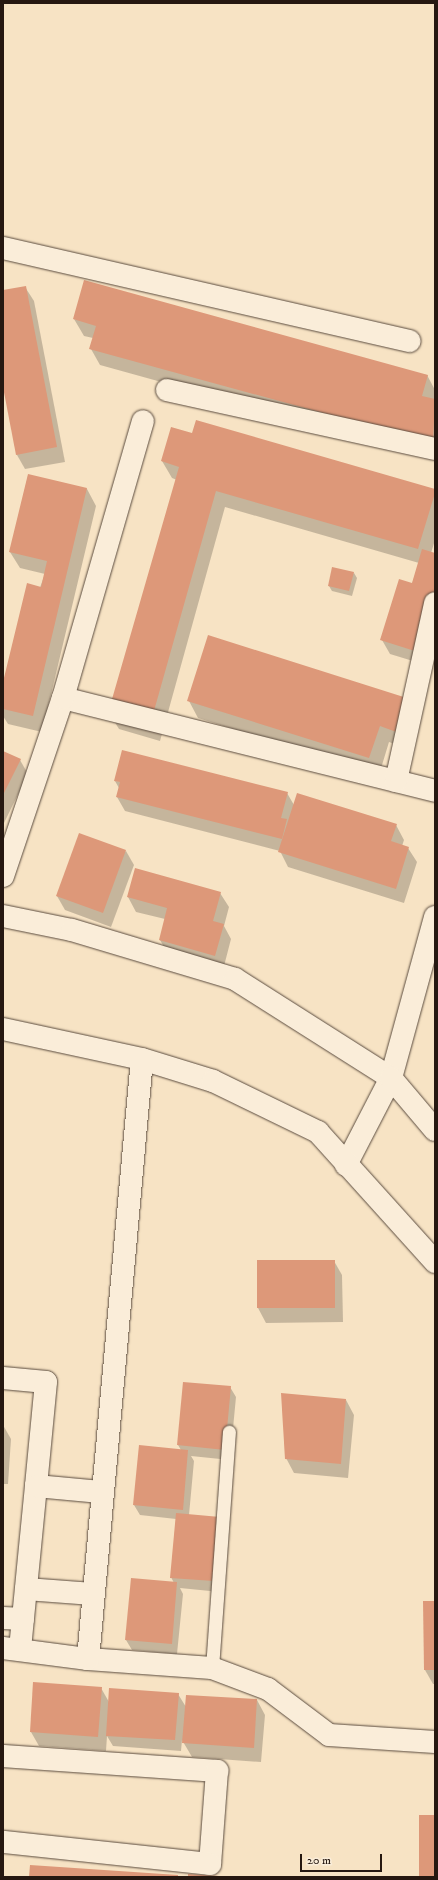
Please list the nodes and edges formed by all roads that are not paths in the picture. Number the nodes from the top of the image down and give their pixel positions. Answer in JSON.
{"nodes":[{"id":1,"x":3,"y":248,"type":"edge"},
{"id":2,"x":410,"y":340,"type":"dead end"},
{"id":3,"x":167,"y":390,"type":"dead end"},
{"id":4,"x":143,"y":421,"type":"dead end"},
{"id":5,"x":435,"y":450,"type":"edge"},
{"id":6,"x":435,"y":603,"type":"edge"},
{"id":7,"x":63,"y":698,"type":"junction"},
{"id":8,"x":396,"y":781,"type":"junction"},
{"id":9,"x":435,"y":791,"type":"edge"},
{"id":10,"x":3,"y":876,"type":"edge"},
{"id":11,"x":3,"y":916,"type":"edge"},
{"id":12,"x":435,"y":917,"type":"edge"},
{"id":13,"x":3,"y":1029,"type":"edge"},
{"id":14,"x":142,"y":1059,"type":"junction"},
{"id":15,"x":391,"y":1078,"type":"junction"},
{"id":16,"x":435,"y":1130,"type":"edge"},
{"id":17,"x":346,"y":1165,"type":"junction"},
{"id":18,"x":435,"y":1262,"type":"edge"},
{"id":19,"x":3,"y":1378,"type":"edge"},
{"id":20,"x":229,"y":1432,"type":"dead end"},
{"id":21,"x":36,"y":1486,"type":"junction"},
{"id":22,"x":101,"y":1492,"type":"junction"},
{"id":23,"x":26,"y":1589,"type":"junction"},
{"id":24,"x":93,"y":1594,"type":"junction"},
{"id":25,"x":13,"y":1618,"type":"edge"},
{"id":26,"x":11,"y":1648,"type":"edge"},
{"id":27,"x":88,"y":1659,"type":"junction"},
{"id":28,"x":212,"y":1668,"type":"junction"},
{"id":29,"x":435,"y":1742,"type":"edge"},
{"id":30,"x":3,"y":1756,"type":"edge"},
{"id":31,"x":3,"y":1842,"type":"edge"}],
"edges":[{"from":1,"to":2,"type":"street"},
{"from":3,"to":5,"type":"street"},
{"from":4,"to":7,"type":"street"},
{"from":6,"to":8,"type":"street"},
{"from":7,"to":8,"type":"street"},
{"from":7,"to":10,"type":"street"},
{"from":8,"to":9,"type":"street"},
{"from":11,"to":15,"type":"street"},
{"from":12,"to":15,"type":"street"},
{"from":13,"to":14,"type":"street"},
{"from":14,"to":17,"type":"street"},
{"from":14,"to":22,"type":"street"},
{"from":15,"to":16,"type":"street"},
{"from":15,"to":17,"type":"street"},
{"from":17,"to":18,"type":"street"},
{"from":19,"to":21,"type":"street"},
{"from":20,"to":28,"type":"lane"},
{"from":21,"to":22,"type":"street"},
{"from":21,"to":23,"type":"street"},
{"from":22,"to":24,"type":"street"},
{"from":23,"to":24,"type":"street"},
{"from":23,"to":25,"type":"street"},
{"from":24,"to":27,"type":"street"},
{"from":25,"to":26,"type":"street"},
{"from":26,"to":27,"type":"street"},
{"from":27,"to":28,"type":"street"},
{"from":28,"to":29,"type":"street"},
{"from":30,"to":31,"type":"street"}]}
